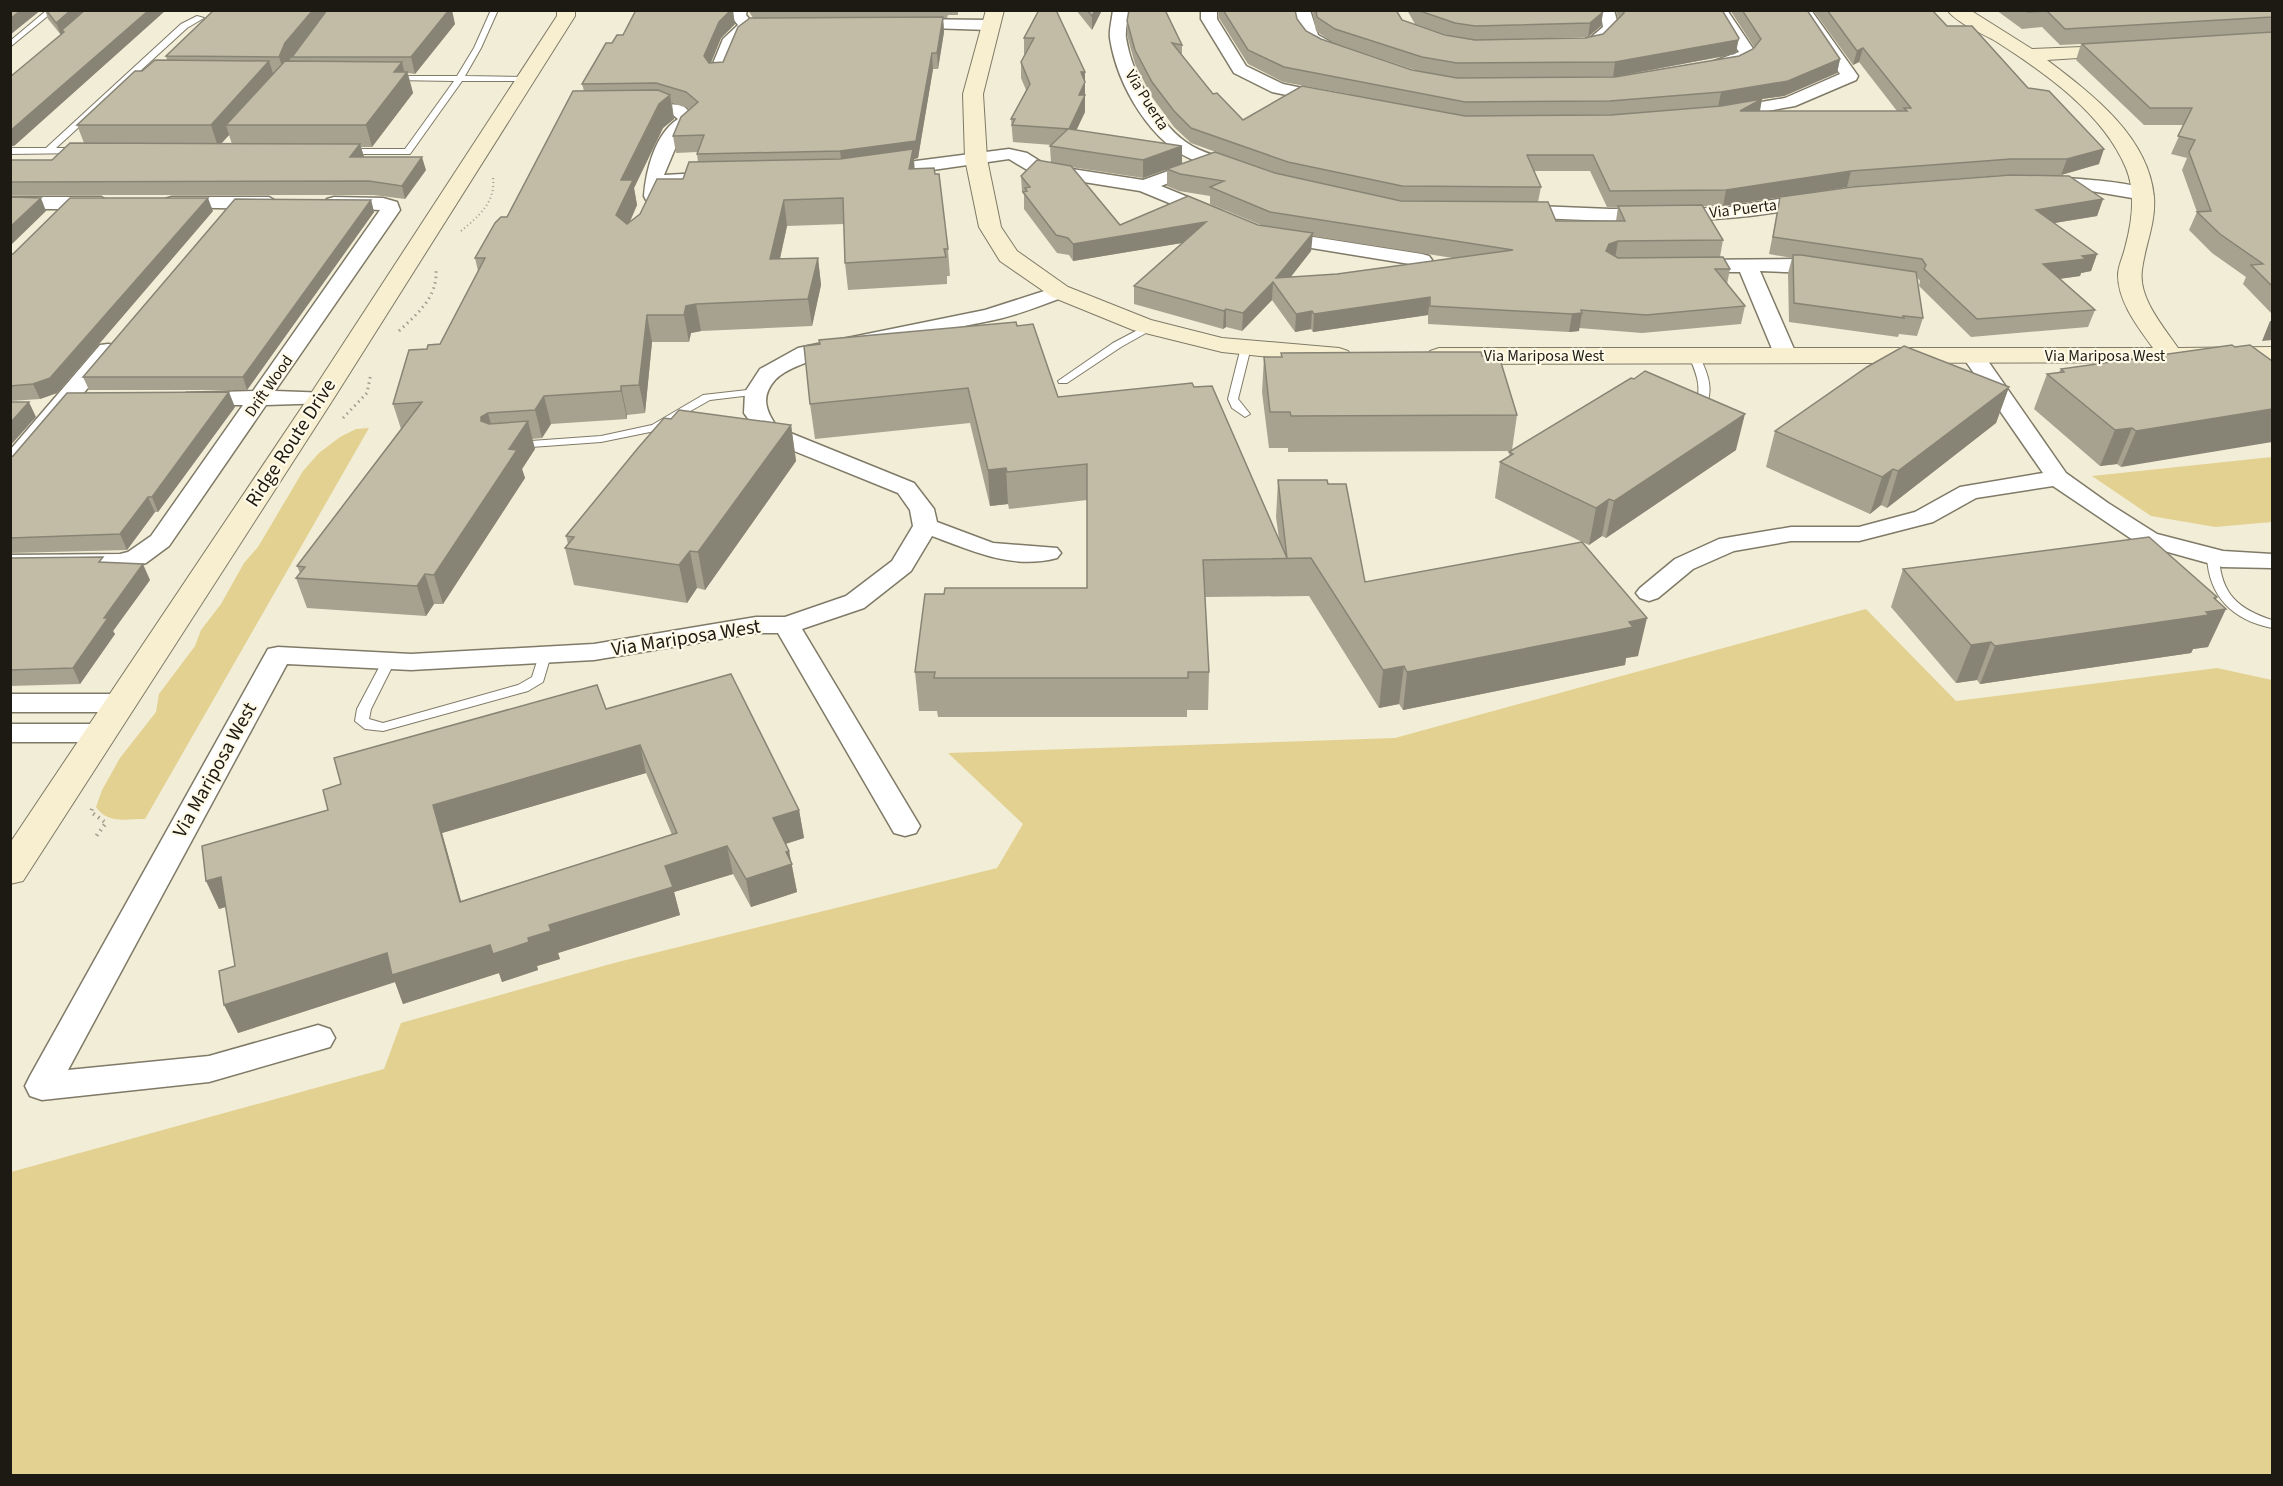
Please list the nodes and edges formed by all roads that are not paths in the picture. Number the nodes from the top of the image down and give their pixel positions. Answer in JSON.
{"nodes":[{"id":1,"x":52,"y":10,"type":"edge"},
{"id":2,"x":193,"y":10,"type":"edge"},
{"id":3,"x":495,"y":10,"type":"edge"},
{"id":4,"x":566,"y":10,"type":"edge"},
{"id":5,"x":739,"y":10,"type":"edge"},
{"id":6,"x":1121,"y":10,"type":"edge"},
{"id":7,"x":1209,"y":10,"type":"edge"},
{"id":8,"x":1302,"y":10,"type":"edge"},
{"id":9,"x":1629,"y":10,"type":"edge"},
{"id":10,"x":1719,"y":10,"type":"edge"},
{"id":11,"x":1803,"y":10,"type":"edge"},
{"id":12,"x":1956,"y":10,"type":"edge"},
{"id":13,"x":1606,"y":12,"type":"edge"},
{"id":14,"x":992,"y":18,"type":"edge"},
{"id":15,"x":886,"y":24,"type":"edge"},
{"id":16,"x":10,"y":45,"type":"edge"},
{"id":17,"x":1567,"y":46,"type":"edge"},
{"id":18,"x":2143,"y":48,"type":"edge"},
{"id":19,"x":1349,"y":56,"type":"edge"},
{"id":20,"x":2031,"y":56,"type":"junction"},
{"id":21,"x":1694,"y":70,"type":"edge"},
{"id":22,"x":717,"y":73,"type":"edge"},
{"id":23,"x":129,"y":76,"type":"junction"},
{"id":24,"x":141,"y":76,"type":"edge"},
{"id":25,"x":380,"y":78,"type":"edge"},
{"id":26,"x":461,"y":79,"type":"junction"},
{"id":27,"x":525,"y":79,"type":"junction"},
{"id":28,"x":1347,"y":102,"type":"edge"},
{"id":29,"x":619,"y":107,"type":"edge"},
{"id":30,"x":1706,"y":116,"type":"edge"},
{"id":31,"x":10,"y":151,"type":"edge"},
{"id":32,"x":48,"y":151,"type":"junction"},
{"id":33,"x":94,"y":151,"type":"edge"},
{"id":34,"x":338,"y":152,"type":"edge"},
{"id":35,"x":976,"y":159,"type":"junction"},
{"id":36,"x":1212,"y":160,"type":"junction"},
{"id":37,"x":861,"y":174,"type":"edge"},
{"id":38,"x":1252,"y":174,"type":"edge"},
{"id":39,"x":735,"y":178,"type":"edge"},
{"id":40,"x":654,"y":181,"type":"junction"},
{"id":41,"x":2027,"y":183,"type":"edge"},
{"id":42,"x":1144,"y":186,"type":"junction"},
{"id":43,"x":2144,"y":194,"type":"junction"},
{"id":44,"x":1836,"y":196,"type":"edge"},
{"id":45,"x":10,"y":203,"type":"edge"},
{"id":46,"x":69,"y":203,"type":"junction"},
{"id":47,"x":116,"y":203,"type":"edge"},
{"id":48,"x":151,"y":203,"type":"edge"},
{"id":49,"x":233,"y":203,"type":"junction"},
{"id":50,"x":288,"y":203,"type":"edge"},
{"id":51,"x":310,"y":203,"type":"edge"},
{"id":52,"x":1491,"y":211,"type":"edge"},
{"id":53,"x":645,"y":214,"type":"edge"},
{"id":54,"x":53,"y":220,"type":"edge"},
{"id":55,"x":218,"y":221,"type":"edge"},
{"id":56,"x":1232,"y":222,"type":"edge"},
{"id":57,"x":1254,"y":231,"type":"edge"},
{"id":58,"x":1422,"y":260,"type":"edge"},
{"id":59,"x":1747,"y":265,"type":"junction"},
{"id":60,"x":1675,"y":266,"type":"edge"},
{"id":61,"x":1853,"y":274,"type":"edge"},
{"id":62,"x":1060,"y":292,"type":"junction"},
{"id":63,"x":1149,"y":327,"type":"junction"},
{"id":64,"x":120,"y":336,"type":"edge"},
{"id":65,"x":1246,"y":347,"type":"junction"},
{"id":66,"x":2272,"y":355,"type":"edge"},
{"id":67,"x":1362,"y":356,"type":"edge"},
{"id":68,"x":1418,"y":356,"type":"edge"},
{"id":69,"x":1694,"y":356,"type":"junction"},
{"id":70,"x":1786,"y":356,"type":"junction"},
{"id":71,"x":1973,"y":356,"type":"junction"},
{"id":72,"x":2172,"y":357,"type":"junction"},
{"id":73,"x":1063,"y":381,"type":"dead end"},
{"id":74,"x":756,"y":392,"type":"junction"},
{"id":75,"x":170,"y":398,"type":"edge"},
{"id":76,"x":261,"y":398,"type":"junction"},
{"id":77,"x":321,"y":398,"type":"junction"},
{"id":78,"x":67,"y":399,"type":"junction"},
{"id":79,"x":90,"y":399,"type":"edge"},
{"id":80,"x":31,"y":408,"type":"dead end"},
{"id":81,"x":1245,"y":414,"type":"dead end"},
{"id":82,"x":1691,"y":420,"type":"edge"},
{"id":83,"x":508,"y":446,"type":"edge"},
{"id":84,"x":10,"y":465,"type":"edge"},
{"id":85,"x":2058,"y":478,"type":"junction"},
{"id":86,"x":925,"y":526,"type":"junction"},
{"id":87,"x":1048,"y":553,"type":"dead end"},
{"id":88,"x":2213,"y":557,"type":"junction"},
{"id":89,"x":2272,"y":561,"type":"edge"},
{"id":90,"x":10,"y":563,"type":"edge"},
{"id":91,"x":1649,"y":592,"type":"dead end"},
{"id":92,"x":2272,"y":624,"type":"edge"},
{"id":93,"x":787,"y":626,"type":"junction"},
{"id":94,"x":544,"y":655,"type":"junction"},
{"id":95,"x":389,"y":661,"type":"junction"},
{"id":96,"x":10,"y":703,"type":"edge"},
{"id":97,"x":120,"y":703,"type":"junction"},
{"id":98,"x":10,"y":733,"type":"edge"},
{"id":99,"x":101,"y":733,"type":"junction"},
{"id":100,"x":905,"y":826,"type":"dead end"},
{"id":101,"x":10,"y":872,"type":"edge"},
{"id":102,"x":318,"y":1038,"type":"dead end"}],
"edges":[{"from":1,"to":16,"type":"lane"},
{"from":2,"to":23,"type":"lane"},
{"from":3,"to":26,"type":"lane"},
{"from":4,"to":27,"type":"street","name":"Ridge Route Drive"},
{"from":5,"to":22,"type":"street"},
{"from":6,"to":36,"type":"street","name":"Via Puerta"},
{"from":7,"to":28,"type":"street"},
{"from":8,"to":19,"type":"street"},
{"from":9,"to":13,"type":"street"},
{"from":10,"to":21,"type":"street"},
{"from":11,"to":30,"type":"street"},
{"from":12,"to":20,"type":"street"},
{"from":13,"to":17,"type":"street"},
{"from":14,"to":15,"type":"street"},
{"from":14,"to":35,"type":"street"},
{"from":18,"to":20,"type":"street"},
{"from":20,"to":43,"type":"street"},
{"from":23,"to":24,"type":"lane"},
{"from":23,"to":32,"type":"lane"},
{"from":25,"to":26,"type":"lane"},
{"from":26,"to":27,"type":"lane"},
{"from":26,"to":34,"type":"lane"},
{"from":27,"to":77,"type":"street","name":"Ridge Route Drive"},
{"from":29,"to":40,"type":"street"},
{"from":31,"to":32,"type":"lane"},
{"from":32,"to":33,"type":"lane"},
{"from":35,"to":37,"type":"street"},
{"from":35,"to":42,"type":"street"},
{"from":35,"to":62,"type":"street"},
{"from":36,"to":38,"type":"street","name":"Via Puerta"},
{"from":36,"to":42,"type":"street"},
{"from":39,"to":40,"type":"street"},
{"from":40,"to":53,"type":"street"},
{"from":41,"to":43,"type":"street"},
{"from":42,"to":56,"type":"street"},
{"from":43,"to":72,"type":"street"},
{"from":44,"to":52,"type":"street","name":"Via Puerta"},
{"from":45,"to":46,"type":"street"},
{"from":46,"to":47,"type":"street"},
{"from":46,"to":54,"type":"street"},
{"from":48,"to":49,"type":"street"},
{"from":49,"to":50,"type":"street"},
{"from":49,"to":55,"type":"street"},
{"from":51,"to":76,"type":"street","name":"Drift Wood"},
{"from":57,"to":58,"type":"street"},
{"from":59,"to":60,"type":"street"},
{"from":59,"to":61,"type":"street"},
{"from":59,"to":70,"type":"street"},
{"from":62,"to":63,"type":"street"},
{"from":62,"to":74,"type":"street"},
{"from":63,"to":65,"type":"street"},
{"from":63,"to":73,"type":"lane"},
{"from":64,"to":78,"type":"street"},
{"from":65,"to":67,"type":"street"},
{"from":65,"to":81,"type":"lane"},
{"from":66,"to":72,"type":"street","name":"Via Mariposa West"},
{"from":68,"to":69,"type":"street","name":"Via Mariposa West"},
{"from":69,"to":70,"type":"street","name":"Via Mariposa West"},
{"from":69,"to":82,"type":"lane"},
{"from":70,"to":71,"type":"street","name":"Via Mariposa West"},
{"from":71,"to":72,"type":"street","name":"Via Mariposa West"},
{"from":71,"to":85,"type":"street"},
{"from":74,"to":83,"type":"lane"},
{"from":74,"to":86,"type":"street"},
{"from":75,"to":76,"type":"street"},
{"from":76,"to":77,"type":"street"},
{"from":76,"to":90,"type":"street","name":"Drift Wood"},
{"from":77,"to":97,"type":"street","name":"Ridge Route Drive"},
{"from":78,"to":79,"type":"street"},
{"from":78,"to":80,"type":"street"},
{"from":78,"to":84,"type":"street"},
{"from":85,"to":88,"type":"street"},
{"from":85,"to":91,"type":"street"},
{"from":86,"to":87,"type":"street"},
{"from":86,"to":93,"type":"street","name":"Via Mariposa West"},
{"from":88,"to":89,"type":"street"},
{"from":88,"to":92,"type":"lane"},
{"from":93,"to":94,"type":"street","name":"Via Mariposa West"},
{"from":93,"to":100,"type":"street","name":"Via Mariposa West"},
{"from":94,"to":95,"type":"street","name":"Via Mariposa West"},
{"from":94,"to":95,"type":"lane"},
{"from":95,"to":102,"type":"street","name":"Via Mariposa West"},
{"from":96,"to":97,"type":"street"},
{"from":97,"to":99,"type":"street","name":"Ridge Route Drive"},
{"from":98,"to":99,"type":"street"},
{"from":99,"to":101,"type":"street","name":"Ridge Route Drive"}]}
